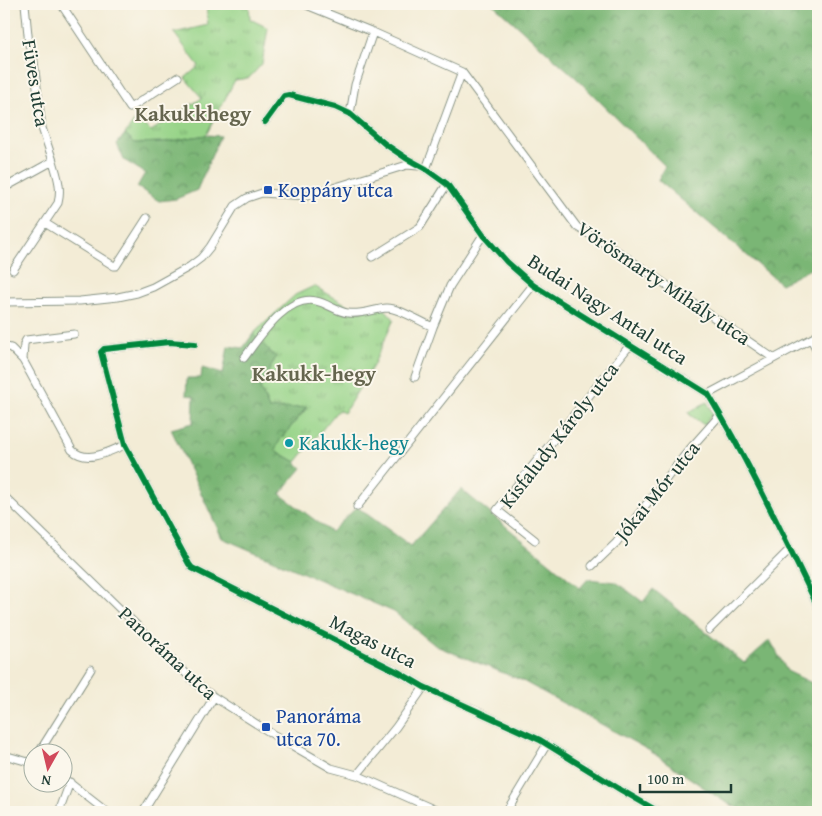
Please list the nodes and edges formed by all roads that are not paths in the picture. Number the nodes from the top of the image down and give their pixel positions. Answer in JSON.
{"nodes":[{"id":1,"x":25,"y":4,"type":"edge"},
{"id":2,"x":61,"y":4,"type":"edge"},
{"id":3,"x":308,"y":5,"type":"edge"},
{"id":4,"x":373,"y":32,"type":"junction"},
{"id":5,"x":462,"y":72,"type":"junction"},
{"id":6,"x":178,"y":76,"type":"dead end"},
{"id":7,"x":350,"y":114,"type":"junction"},
{"id":8,"x":265,"y":122,"type":"dead end"},
{"id":9,"x":52,"y":161,"type":"junction"},
{"id":10,"x":423,"y":168,"type":"junction"},
{"id":11,"x":818,"y":174,"type":"edge"},
{"id":12,"x":447,"y":184,"type":"junction"},
{"id":13,"x":4,"y":188,"type":"edge"},
{"id":14,"x":818,"y":214,"type":"edge"},
{"id":15,"x":147,"y":218,"type":"dead end"},
{"id":16,"x":45,"y":223,"type":"junction"},
{"id":17,"x":483,"y":235,"type":"junction"},
{"id":18,"x":372,"y":257,"type":"dead end"},
{"id":19,"x":13,"y":270,"type":"dead end"},
{"id":20,"x":533,"y":285,"type":"junction"},
{"id":21,"x":4,"y":302,"type":"edge"},
{"id":22,"x":433,"y":327,"type":"junction"},
{"id":23,"x":74,"y":334,"type":"dead end"},
{"id":24,"x":818,"y":335,"type":"edge"},
{"id":25,"x":811,"y":339,"type":"junction"},
{"id":26,"x":195,"y":344,"type":"dead end"},
{"id":27,"x":630,"y":345,"type":"junction"},
{"id":28,"x":4,"y":346,"type":"edge"},
{"id":29,"x":818,"y":352,"type":"edge"},
{"id":30,"x":244,"y":358,"type":"dead end"},
{"id":31,"x":773,"y":358,"type":"junction"},
{"id":32,"x":23,"y":360,"type":"junction"},
{"id":33,"x":415,"y":377,"type":"dead end"},
{"id":34,"x":708,"y":394,"type":"junction"},
{"id":35,"x":720,"y":415,"type":"junction"},
{"id":36,"x":125,"y":445,"type":"junction"},
{"id":37,"x":4,"y":496,"type":"edge"},
{"id":38,"x":357,"y":507,"type":"dead end"},
{"id":39,"x":535,"y":540,"type":"dead end"},
{"id":40,"x":790,"y":549,"type":"junction"},
{"id":41,"x":592,"y":566,"type":"dead end"},
{"id":42,"x":818,"y":607,"type":"edge"},
{"id":43,"x":709,"y":630,"type":"dead end"},
{"id":44,"x":91,"y":669,"type":"dead end"},
{"id":45,"x":424,"y":687,"type":"junction"},
{"id":46,"x":214,"y":698,"type":"junction"},
{"id":47,"x":44,"y":744,"type":"edge"},
{"id":48,"x":547,"y":744,"type":"junction"},
{"id":49,"x":4,"y":755,"type":"edge"},
{"id":50,"x":22,"y":760,"type":"edge"},
{"id":51,"x":357,"y":775,"type":"junction"},
{"id":52,"x":72,"y":784,"type":"edge"},
{"id":53,"x":66,"y":794,"type":"edge"},
{"id":54,"x":59,"y":812,"type":"edge"},
{"id":55,"x":107,"y":812,"type":"edge"},
{"id":56,"x":143,"y":812,"type":"edge"},
{"id":57,"x":440,"y":812,"type":"edge"},
{"id":58,"x":506,"y":812,"type":"edge"},
{"id":59,"x":659,"y":812,"type":"edge"}],
"edges":[{"from":1,"to":9,"type":"street","name":"Füves utca"},
{"from":2,"to":6,"type":"street"},
{"from":3,"to":4,"type":"street","name":"Vörösmarty Mihály utca"},
{"from":4,"to":5,"type":"street","name":"Vörösmarty Mihály utca"},
{"from":4,"to":7,"type":"street"},
{"from":5,"to":10,"type":"street"},
{"from":5,"to":31,"type":"street","name":"Vörösmarty Mihály utca"},
{"from":7,"to":8,"type":"street","name":"Budai Nagy Antal utca"},
{"from":7,"to":10,"type":"street","name":"Budai Nagy Antal utca"},
{"from":9,"to":13,"type":"street"},
{"from":9,"to":16,"type":"street","name":"Füves utca"},
{"from":10,"to":12,"type":"street","name":"Budai Nagy Antal utca"},
{"from":10,"to":21,"type":"street"},
{"from":11,"to":14,"type":"street"},
{"from":12,"to":17,"type":"street","name":"Budai Nagy Antal utca"},
{"from":12,"to":18,"type":"street"},
{"from":15,"to":16,"type":"street"},
{"from":16,"to":19,"type":"street"},
{"from":17,"to":20,"type":"street","name":"Budai Nagy Antal utca"},
{"from":17,"to":22,"type":"street"},
{"from":20,"to":27,"type":"street","name":"Budai Nagy Antal utca"},
{"from":20,"to":38,"type":"street"},
{"from":22,"to":30,"type":"street"},
{"from":22,"to":33,"type":"street"},
{"from":23,"to":32,"type":"street"},
{"from":24,"to":25,"type":"street"},
{"from":25,"to":29,"type":"street"},
{"from":25,"to":31,"type":"street"},
{"from":26,"to":36,"type":"street","name":"Magas utca"},
{"from":27,"to":34,"type":"street","name":"Budai Nagy Antal utca"},
{"from":27,"to":39,"type":"street","name":"Kisfaludy Károly utca"},
{"from":28,"to":32,"type":"street"},
{"from":31,"to":34,"type":"street"},
{"from":32,"to":36,"type":"street"},
{"from":34,"to":35,"type":"street"},
{"from":35,"to":40,"type":"street"},
{"from":35,"to":41,"type":"street","name":"Jókai Mór utca"},
{"from":36,"to":45,"type":"street","name":"Magas utca"},
{"from":37,"to":46,"type":"street","name":"Panoráma utca"},
{"from":40,"to":42,"type":"street"},
{"from":40,"to":43,"type":"street"},
{"from":44,"to":47,"type":"street"},
{"from":45,"to":48,"type":"street","name":"Magas utca"},
{"from":45,"to":51,"type":"street"},
{"from":46,"to":51,"type":"street","name":"Panoráma utca"},
{"from":46,"to":56,"type":"street"},
{"from":48,"to":58,"type":"street"},
{"from":48,"to":59,"type":"street","name":"Magas utca"},
{"from":49,"to":50,"type":"street"},
{"from":51,"to":57,"type":"street","name":"Panoráma utca"},
{"from":52,"to":55,"type":"street"},
{"from":53,"to":54,"type":"street"}]}
